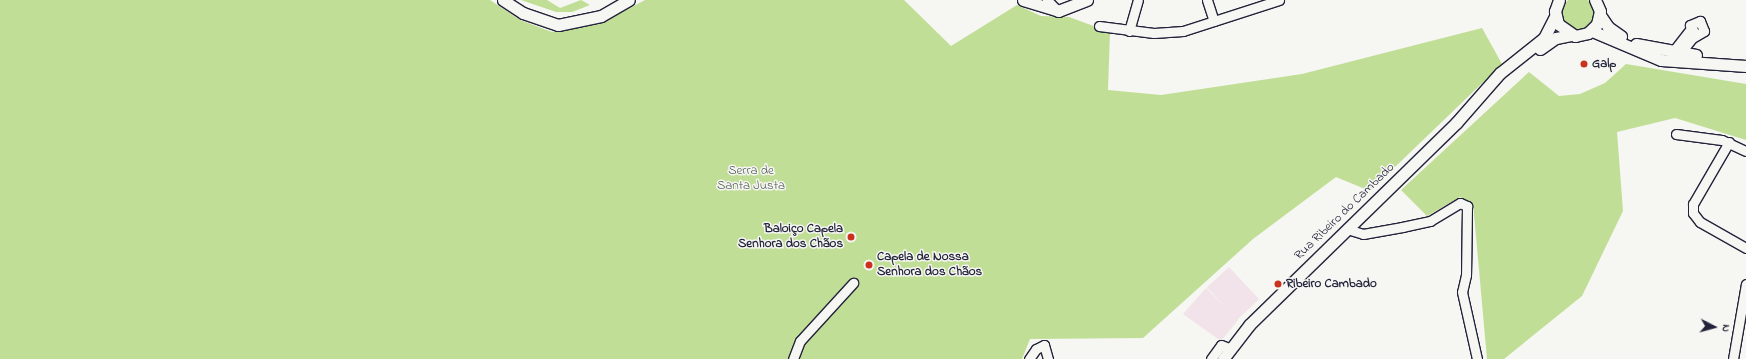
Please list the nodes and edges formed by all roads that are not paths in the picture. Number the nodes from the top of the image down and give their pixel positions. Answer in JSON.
{"nodes":[{"id":1,"x":503,"y":0,"type":"edge"},
{"id":2,"x":629,"y":0,"type":"edge"},
{"id":3,"x":1023,"y":0,"type":"edge"},
{"id":4,"x":1047,"y":0,"type":"edge"},
{"id":5,"x":1087,"y":0,"type":"edge"},
{"id":6,"x":1138,"y":0,"type":"edge"},
{"id":7,"x":1207,"y":0,"type":"edge"},
{"id":8,"x":1279,"y":0,"type":"edge"},
{"id":9,"x":1556,"y":6,"type":"edge"},
{"id":10,"x":1598,"y":6,"type":"edge"},
{"id":11,"x":1058,"y":11,"type":"junction"},
{"id":12,"x":1214,"y":21,"type":"junction"},
{"id":13,"x":1099,"y":26,"type":"dead end"},
{"id":14,"x":1129,"y":31,"type":"junction"},
{"id":15,"x":1592,"y":31,"type":"junction"},
{"id":16,"x":1571,"y":35,"type":"junction"},
{"id":17,"x":1677,"y":55,"type":"junction"},
{"id":18,"x":1746,"y":60,"type":"edge"},
{"id":19,"x":1746,"y":66,"type":"edge"},
{"id":20,"x":1490,"y":87,"type":"junction"},
{"id":21,"x":1676,"y":134,"type":"dead end"},
{"id":22,"x":1728,"y":142,"type":"junction"},
{"id":23,"x":1746,"y":151,"type":"edge"},
{"id":24,"x":1347,"y":229,"type":"junction"},
{"id":25,"x":1746,"y":248,"type":"edge"},
{"id":26,"x":853,"y":283,"type":"dead end"},
{"id":27,"x":1746,"y":284,"type":"edge"},
{"id":28,"x":1229,"y":348,"type":"junction"},
{"id":29,"x":793,"y":359,"type":"edge"},
{"id":30,"x":1029,"y":359,"type":"edge"},
{"id":31,"x":1048,"y":359,"type":"edge"},
{"id":32,"x":1210,"y":359,"type":"edge"},
{"id":33,"x":1223,"y":359,"type":"edge"},
{"id":34,"x":1477,"y":359,"type":"edge"},
{"id":35,"x":1733,"y":359,"type":"edge"}],
"edges":[{"from":1,"to":2,"type":"main road"},
{"from":3,"to":11,"type":"main road"},
{"from":4,"to":11,"type":"street"},
{"from":5,"to":11,"type":"main road"},
{"from":6,"to":14,"type":"street"},
{"from":7,"to":12,"type":"street"},
{"from":8,"to":12,"type":"street"},
{"from":9,"to":16,"type":"main road"},
{"from":9,"to":20,"type":"main road","name":"Rua Ribeiro do Cambado"},
{"from":10,"to":15,"type":"main road"},
{"from":10,"to":17,"type":"main road"},
{"from":12,"to":14,"type":"street"},
{"from":13,"to":14,"type":"street"},
{"from":15,"to":16,"type":"main road","name":"Rua Ribeiro do Cambado"},
{"from":15,"to":17,"type":"main road"},
{"from":16,"to":20,"type":"main road","name":"Rua Ribeiro do Cambado"},
{"from":17,"to":17,"type":"street"},
{"from":17,"to":18,"type":"main road"},
{"from":17,"to":19,"type":"main road"},
{"from":20,"to":24,"type":"main road","name":"Rua Ribeiro do Cambado"},
{"from":21,"to":22,"type":"street"},
{"from":22,"to":23,"type":"street"},
{"from":22,"to":25,"type":"street"},
{"from":24,"to":28,"type":"main road","name":"Rua Ribeiro do Cambado"},
{"from":24,"to":34,"type":"street"},
{"from":26,"to":29,"type":"street"},
{"from":27,"to":35,"type":"street"},
{"from":28,"to":32,"type":"street"},
{"from":28,"to":33,"type":"main road","name":"Rua Ribeiro do Cambado"},
{"from":30,"to":31,"type":"street"}]}
